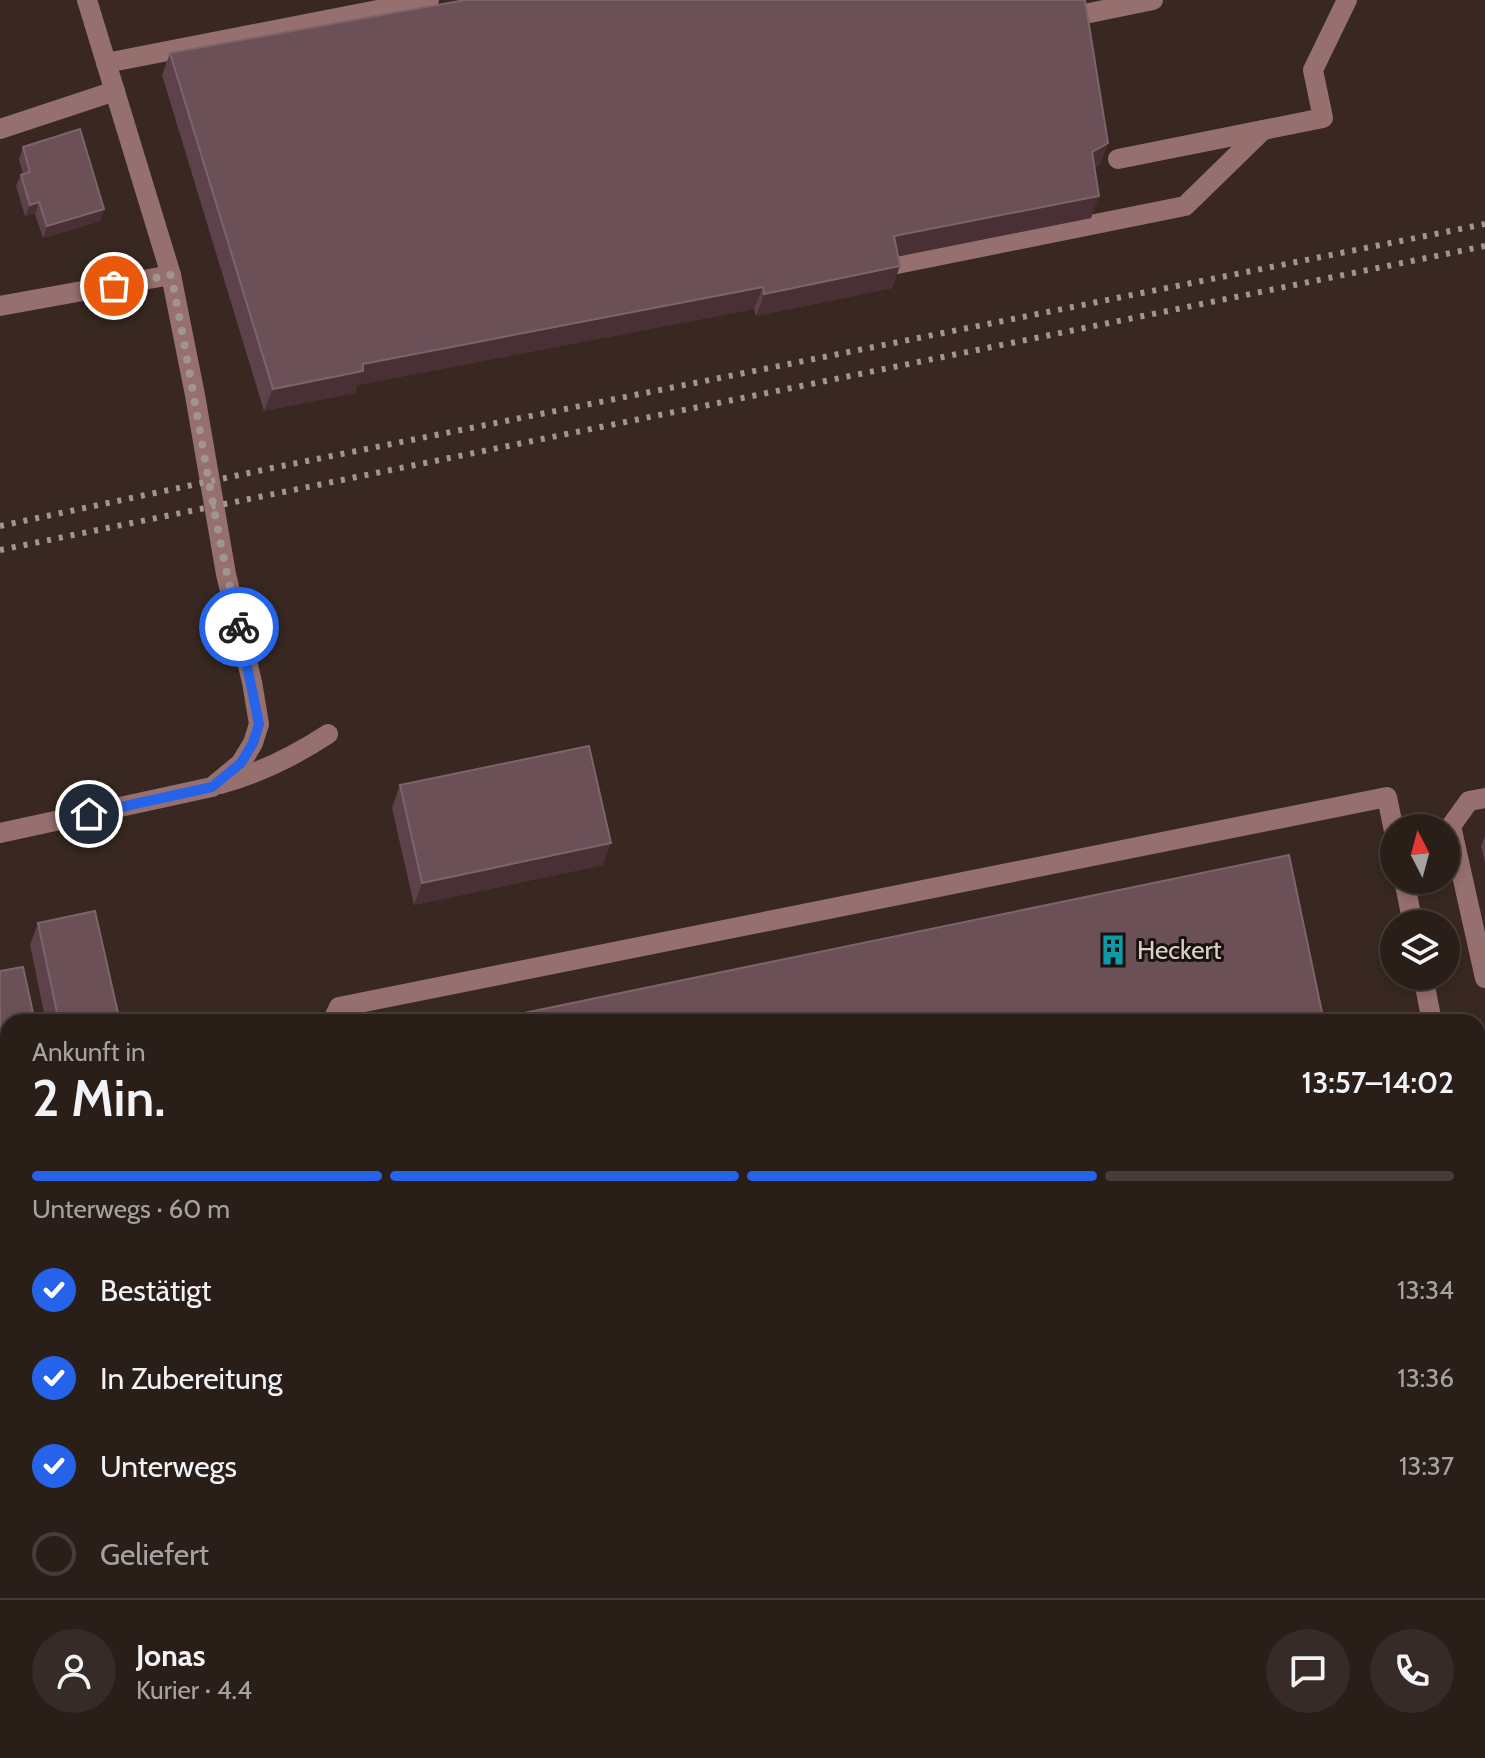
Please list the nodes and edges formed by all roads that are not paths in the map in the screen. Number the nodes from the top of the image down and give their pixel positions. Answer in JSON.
{"nodes":[{"id":1,"x":87,"y":0,"type":"edge"},
{"id":2,"x":429,"y":0,"type":"edge"},
{"id":3,"x":1153,"y":0,"type":"edge"},
{"id":4,"x":1347,"y":0,"type":"edge"},
{"id":5,"x":1075,"y":16,"type":"edge"},
{"id":6,"x":106,"y":63,"type":"junction"},
{"id":7,"x":115,"y":91,"type":"junction"},
{"id":8,"x":0,"y":129,"type":"edge"},
{"id":9,"x":1263,"y":130,"type":"junction"},
{"id":10,"x":1118,"y":159,"type":"dead end"},
{"id":11,"x":887,"y":266,"type":"edge"},
{"id":12,"x":171,"y":275,"type":"junction"},
{"id":13,"x":0,"y":306,"type":"edge"},
{"id":14,"x":328,"y":734,"type":"dead end"},
{"id":15,"x":212,"y":787,"type":"junction"},
{"id":16,"x":1485,"y":798,"type":"edge"},
{"id":17,"x":1390,"y":814,"type":"edge"},
{"id":18,"x":0,"y":833,"type":"edge"},
{"id":19,"x":1485,"y":978,"type":"edge"},
{"id":20,"x":1426,"y":990,"type":"edge"},
{"id":21,"x":336,"y":1014,"type":"edge"},
{"id":22,"x":1430,"y":1014,"type":"edge"}],
"edges":[{"from":1,"to":6,"type":"street"},
{"from":2,"to":6,"type":"street"},
{"from":3,"to":5,"type":"street"},
{"from":4,"to":9,"type":"street"},
{"from":6,"to":7,"type":"street"},
{"from":7,"to":8,"type":"street"},
{"from":7,"to":12,"type":"street"},
{"from":9,"to":10,"type":"street"},
{"from":9,"to":11,"type":"street"},
{"from":12,"to":13,"type":"street"},
{"from":12,"to":15,"type":"street"},
{"from":14,"to":15,"type":"street"},
{"from":15,"to":18,"type":"street"},
{"from":16,"to":19,"type":"street"},
{"from":17,"to":21,"type":"street"},
{"from":20,"to":22,"type":"street"}]}
